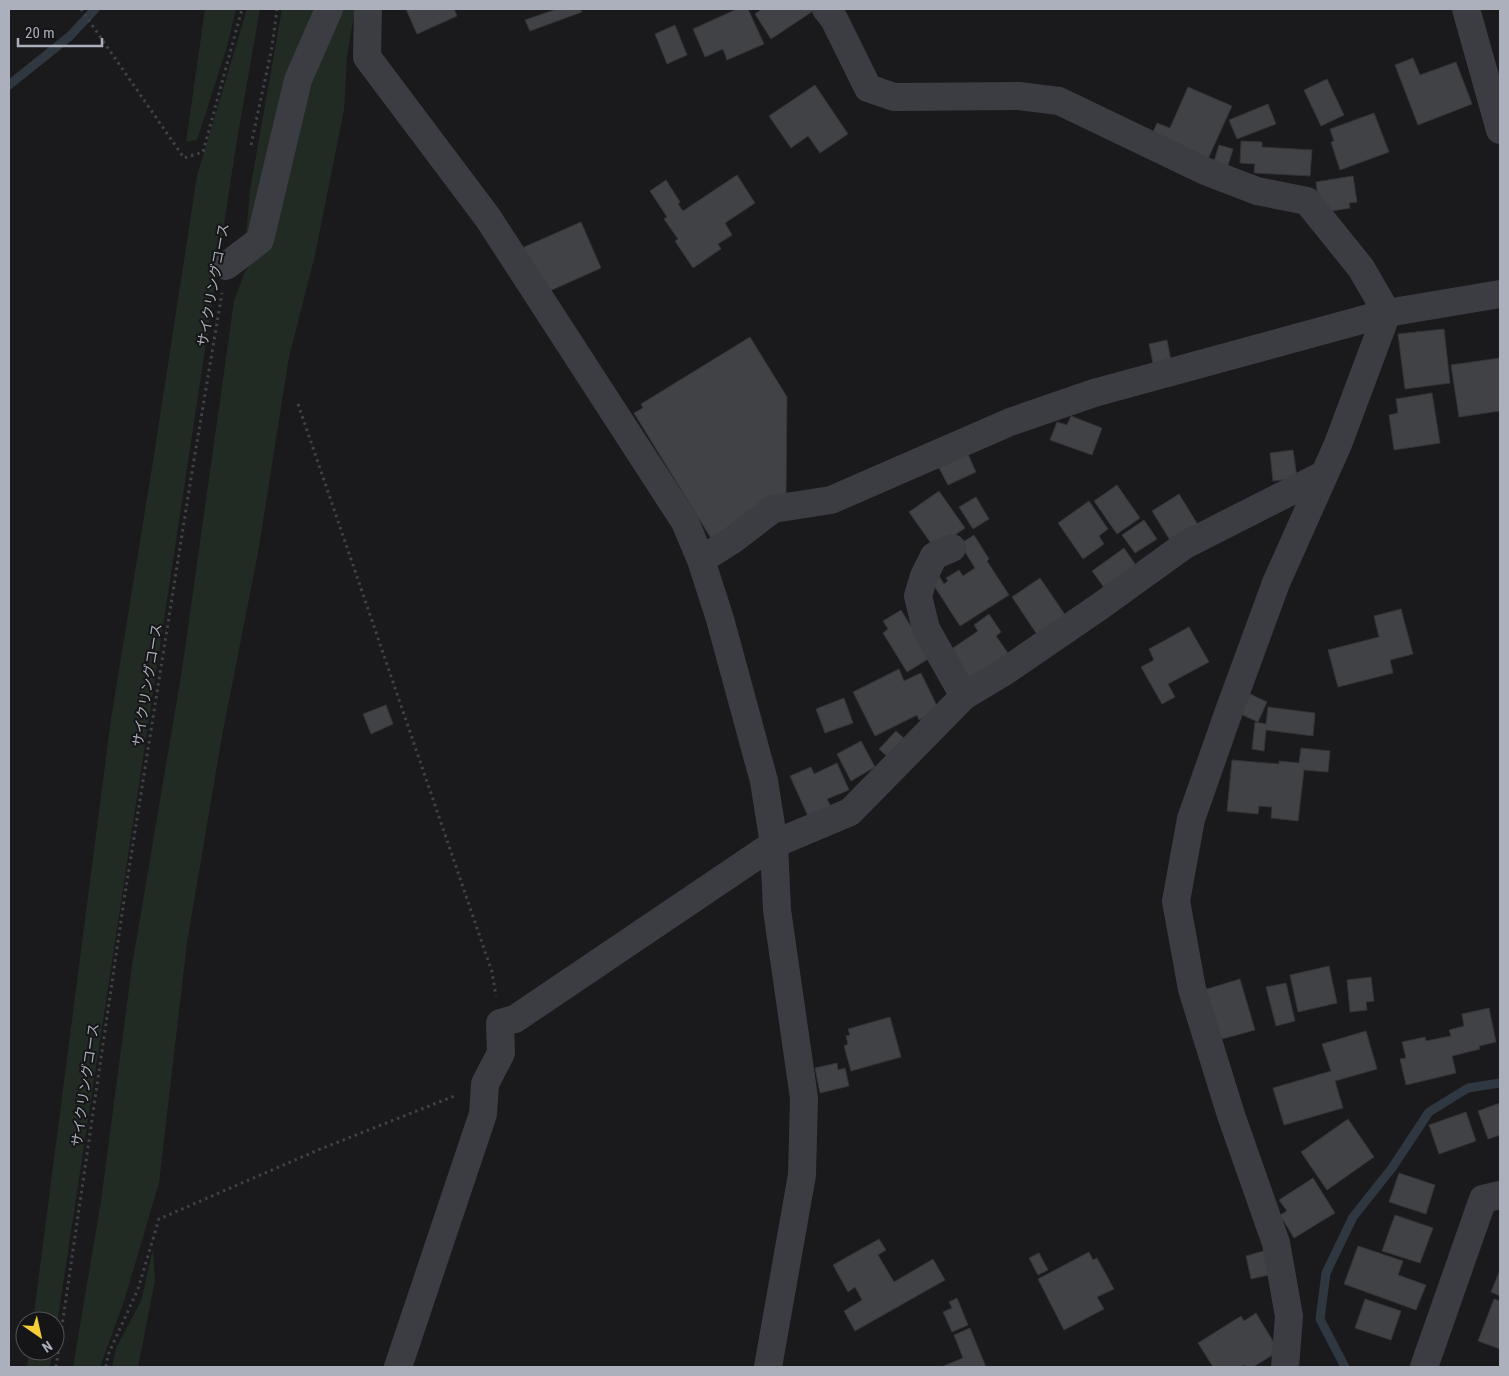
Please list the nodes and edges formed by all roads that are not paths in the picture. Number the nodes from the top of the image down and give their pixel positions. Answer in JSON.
{"nodes":[{"id":1,"x":329,"y":9,"type":"edge"},
{"id":2,"x":368,"y":9,"type":"edge"},
{"id":3,"x":826,"y":9,"type":"edge"},
{"id":4,"x":1466,"y":9,"type":"edge"},
{"id":5,"x":1500,"y":130,"type":"edge"},
{"id":6,"x":226,"y":266,"type":"road end"},
{"id":7,"x":1500,"y":294,"type":"edge"},
{"id":8,"x":1387,"y":313,"type":"junction"},
{"id":9,"x":1323,"y":475,"type":"junction"},
{"id":10,"x":952,"y":548,"type":"dead end"},
{"id":11,"x":701,"y":560,"type":"junction"},
{"id":12,"x":964,"y":696,"type":"junction"},
{"id":13,"x":774,"y":844,"type":"junction"},
{"id":14,"x":1500,"y":1195,"type":"edge"},
{"id":15,"x":398,"y":1367,"type":"edge"},
{"id":16,"x":768,"y":1367,"type":"edge"},
{"id":17,"x":1285,"y":1367,"type":"edge"},
{"id":18,"x":1424,"y":1367,"type":"edge"}],
"edges":[{"from":1,"to":6,"type":"street"},
{"from":2,"to":11,"type":"street"},
{"from":3,"to":8,"type":"street"},
{"from":4,"to":5,"type":"street"},
{"from":7,"to":8,"type":"street"},
{"from":8,"to":9,"type":"street"},
{"from":8,"to":11,"type":"street"},
{"from":9,"to":12,"type":"street"},
{"from":9,"to":17,"type":"street"},
{"from":10,"to":12,"type":"street"},
{"from":11,"to":13,"type":"street"},
{"from":12,"to":13,"type":"street"},
{"from":13,"to":15,"type":"street"},
{"from":13,"to":16,"type":"street"},
{"from":14,"to":18,"type":"street"}]}
